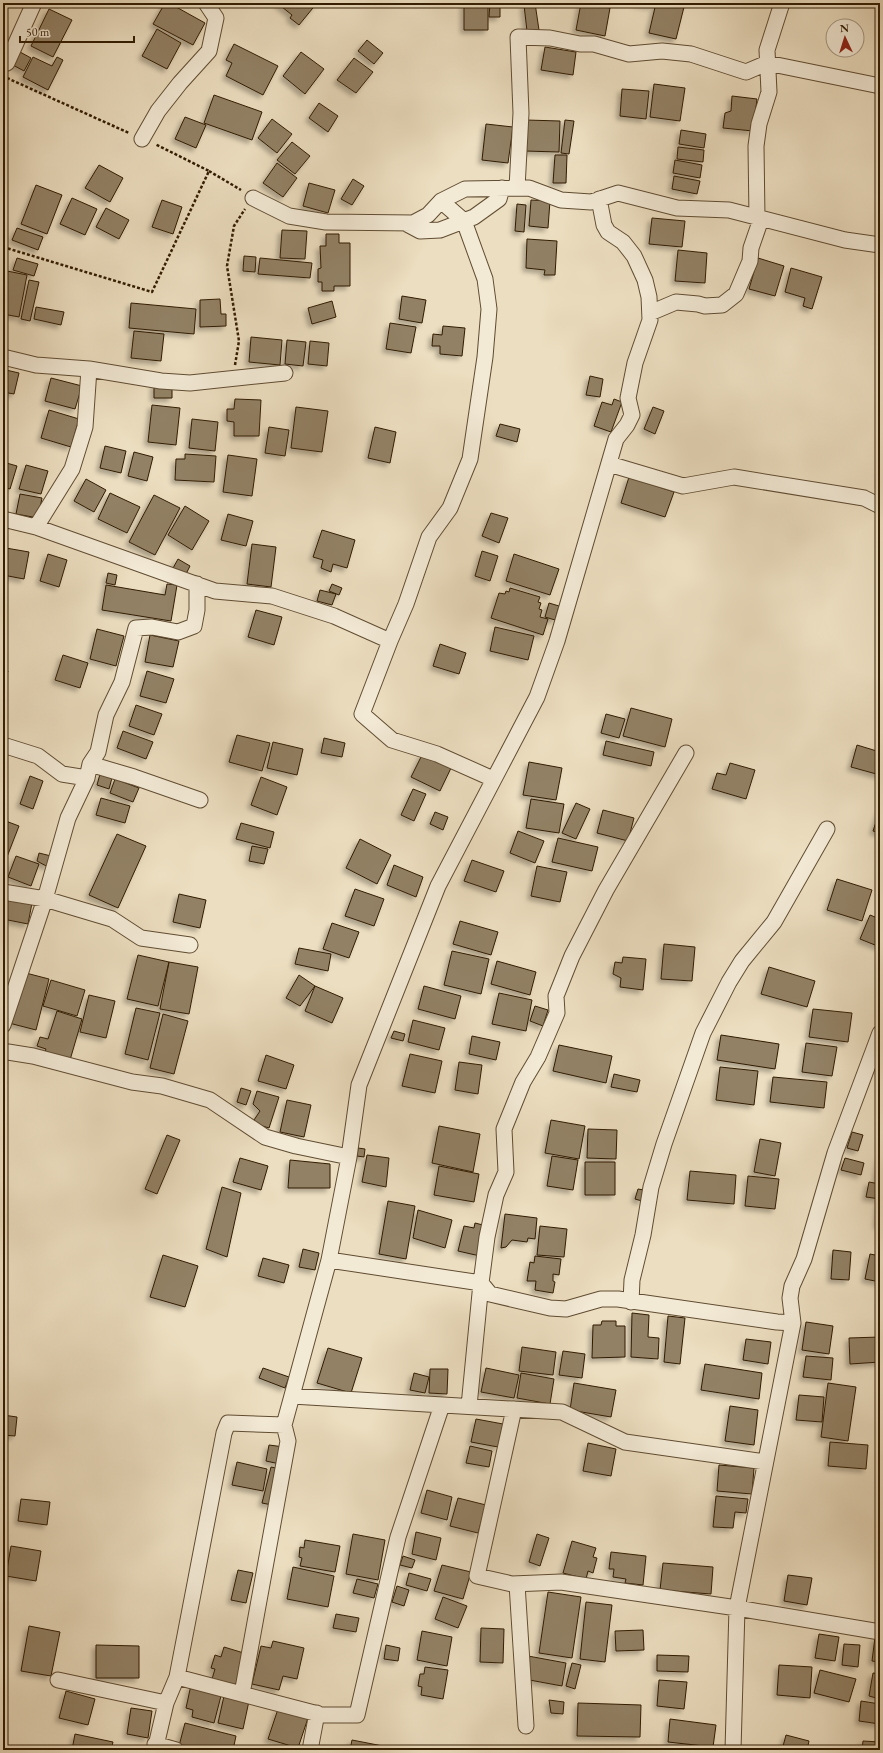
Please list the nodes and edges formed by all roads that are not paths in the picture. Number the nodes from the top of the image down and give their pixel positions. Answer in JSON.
{"nodes":[{"id":1,"x":34,"y":3,"type":"edge"},
{"id":2,"x":206,"y":3,"type":"edge"},
{"id":3,"x":782,"y":3,"type":"edge"},
{"id":4,"x":767,"y":63,"type":"junction"},
{"id":5,"x":5,"y":70,"type":"edge"},
{"id":6,"x":880,"y":86,"type":"edge"},
{"id":7,"x":142,"y":139,"type":"road end"},
{"id":8,"x":509,"y":188,"type":"junction"},
{"id":9,"x":254,"y":198,"type":"road end"},
{"id":10,"x":599,"y":199,"type":"junction"},
{"id":11,"x":442,"y":201,"type":"junction"},
{"id":12,"x":759,"y":218,"type":"junction"},
{"id":13,"x":464,"y":221,"type":"junction"},
{"id":14,"x":405,"y":223,"type":"junction"},
{"id":15,"x":880,"y":245,"type":"edge"},
{"id":16,"x":650,"y":313,"type":"junction"},
{"id":17,"x":3,"y":357,"type":"edge"},
{"id":18,"x":89,"y":369,"type":"junction"},
{"id":19,"x":285,"y":373,"type":"dead end"},
{"id":20,"x":609,"y":464,"type":"junction"},
{"id":21,"x":880,"y":506,"type":"edge"},
{"id":22,"x":3,"y":519,"type":"edge"},
{"id":23,"x":36,"y":526,"type":"junction"},
{"id":24,"x":197,"y":584,"type":"junction"},
{"id":25,"x":390,"y":642,"type":"junction"},
{"id":26,"x":3,"y":745,"type":"edge"},
{"id":27,"x":686,"y":753,"type":"dead end"},
{"id":28,"x":90,"y":764,"type":"junction"},
{"id":29,"x":87,"y":778,"type":"junction"},
{"id":30,"x":493,"y":779,"type":"junction"},
{"id":31,"x":200,"y":800,"type":"dead end"},
{"id":32,"x":827,"y":829,"type":"dead end"},
{"id":33,"x":3,"y":892,"type":"edge"},
{"id":34,"x":45,"y":899,"type":"junction"},
{"id":35,"x":190,"y":945,"type":"dead end"},
{"id":36,"x":3,"y":1024,"type":"edge"},
{"id":37,"x":880,"y":1033,"type":"edge"},
{"id":38,"x":3,"y":1053,"type":"edge"},
{"id":39,"x":349,"y":1157,"type":"junction"},
{"id":40,"x":329,"y":1260,"type":"junction"},
{"id":41,"x":481,"y":1283,"type":"junction"},
{"id":42,"x":631,"y":1302,"type":"junction"},
{"id":43,"x":792,"y":1323,"type":"junction"},
{"id":44,"x":292,"y":1396,"type":"junction"},
{"id":45,"x":442,"y":1405,"type":"junction"},
{"id":46,"x":469,"y":1406,"type":"junction"},
{"id":47,"x":514,"y":1409,"type":"junction"},
{"id":48,"x":284,"y":1425,"type":"junction"},
{"id":49,"x":765,"y":1462,"type":"junction"},
{"id":50,"x":517,"y":1584,"type":"junction"},
{"id":51,"x":737,"y":1608,"type":"junction"},
{"id":52,"x":880,"y":1632,"type":"edge"},
{"id":53,"x":177,"y":1677,"type":"junction"},
{"id":54,"x":58,"y":1680,"type":"dead end"},
{"id":55,"x":242,"y":1694,"type":"junction"},
{"id":56,"x":166,"y":1703,"type":"junction"},
{"id":57,"x":317,"y":1713,"type":"junction"},
{"id":58,"x":526,"y":1726,"type":"dead end"},
{"id":59,"x":155,"y":1747,"type":"edge"},
{"id":60,"x":176,"y":1750,"type":"edge"},
{"id":61,"x":310,"y":1750,"type":"edge"},
{"id":62,"x":733,"y":1750,"type":"edge"}],
"edges":[{"from":1,"to":5,"type":"street"},
{"from":2,"to":7,"type":"street"},
{"from":3,"to":4,"type":"street"},
{"from":4,"to":6,"type":"street"},
{"from":4,"to":8,"type":"street"},
{"from":4,"to":12,"type":"street"},
{"from":8,"to":10,"type":"street"},
{"from":8,"to":11,"type":"street"},
{"from":8,"to":13,"type":"street"},
{"from":9,"to":14,"type":"street"},
{"from":10,"to":12,"type":"street"},
{"from":10,"to":16,"type":"street"},
{"from":11,"to":13,"type":"street"},
{"from":11,"to":14,"type":"street"},
{"from":12,"to":15,"type":"street"},
{"from":12,"to":16,"type":"street"},
{"from":13,"to":14,"type":"street"},
{"from":13,"to":25,"type":"street"},
{"from":16,"to":20,"type":"street"},
{"from":17,"to":18,"type":"street"},
{"from":18,"to":19,"type":"street"},
{"from":18,"to":23,"type":"street"},
{"from":20,"to":21,"type":"street"},
{"from":20,"to":30,"type":"street"},
{"from":22,"to":23,"type":"street"},
{"from":23,"to":24,"type":"street"},
{"from":24,"to":25,"type":"street"},
{"from":24,"to":28,"type":"street"},
{"from":25,"to":30,"type":"street"},
{"from":26,"to":29,"type":"street"},
{"from":27,"to":41,"type":"street"},
{"from":28,"to":29,"type":"street"},
{"from":28,"to":31,"type":"street"},
{"from":29,"to":34,"type":"street"},
{"from":30,"to":39,"type":"street"},
{"from":32,"to":42,"type":"street"},
{"from":33,"to":34,"type":"street"},
{"from":34,"to":35,"type":"street"},
{"from":34,"to":36,"type":"street"},
{"from":37,"to":43,"type":"street"},
{"from":38,"to":39,"type":"street"},
{"from":39,"to":40,"type":"street"},
{"from":40,"to":41,"type":"street"},
{"from":40,"to":44,"type":"street"},
{"from":41,"to":42,"type":"street"},
{"from":41,"to":46,"type":"street"},
{"from":42,"to":43,"type":"street"},
{"from":43,"to":49,"type":"street"},
{"from":44,"to":45,"type":"street"},
{"from":44,"to":48,"type":"street"},
{"from":45,"to":46,"type":"street"},
{"from":45,"to":57,"type":"street"},
{"from":46,"to":47,"type":"street"},
{"from":47,"to":49,"type":"street"},
{"from":47,"to":50,"type":"street"},
{"from":48,"to":53,"type":"street"},
{"from":48,"to":55,"type":"street"},
{"from":49,"to":51,"type":"street"},
{"from":50,"to":51,"type":"street"},
{"from":50,"to":58,"type":"street"},
{"from":51,"to":52,"type":"street"},
{"from":51,"to":62,"type":"street"},
{"from":53,"to":55,"type":"street"},
{"from":53,"to":56,"type":"street"},
{"from":54,"to":56,"type":"street"},
{"from":55,"to":57,"type":"street"},
{"from":56,"to":59,"type":"street"},
{"from":57,"to":61,"type":"street"},
{"from":59,"to":60,"type":"street"}]}
